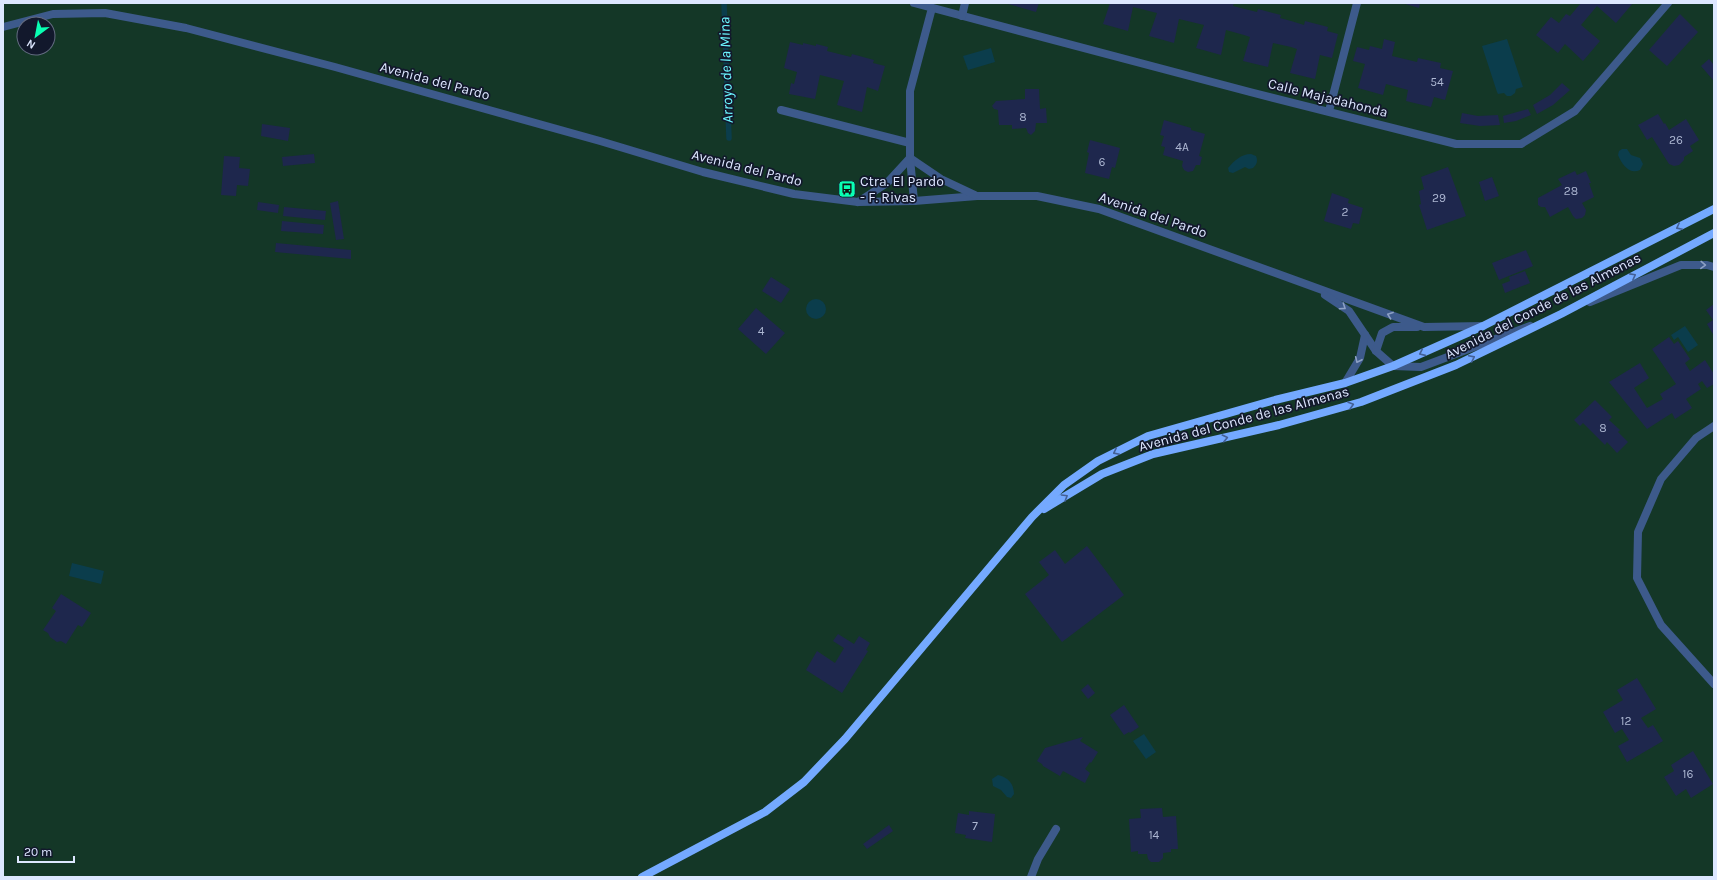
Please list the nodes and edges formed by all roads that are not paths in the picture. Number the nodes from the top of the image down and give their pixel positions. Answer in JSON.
{"nodes":[{"id":1,"x":914,"y":3,"type":"edge"},
{"id":2,"x":965,"y":3,"type":"edge"},
{"id":3,"x":1357,"y":3,"type":"edge"},
{"id":4,"x":1668,"y":3,"type":"edge"},
{"id":5,"x":932,"y":8,"type":"junction"},
{"id":6,"x":962,"y":16,"type":"junction"},
{"id":7,"x":3,"y":27,"type":"edge"},
{"id":8,"x":781,"y":110,"type":"dead end"},
{"id":9,"x":1329,"y":111,"type":"junction"},
{"id":10,"x":910,"y":143,"type":"junction"},
{"id":11,"x":910,"y":158,"type":"junction"},
{"id":12,"x":977,"y":196,"type":"junction"},
{"id":13,"x":914,"y":201,"type":"junction"},
{"id":14,"x":858,"y":202,"type":"junction"},
{"id":15,"x":1714,"y":209,"type":"edge"},
{"id":16,"x":1714,"y":232,"type":"edge"},
{"id":17,"x":1714,"y":267,"type":"edge"},
{"id":18,"x":1314,"y":287,"type":"junction"},
{"id":19,"x":1561,"y":314,"type":"junction"},
{"id":20,"x":1483,"y":326,"type":"junction"},
{"id":21,"x":1424,"y":327,"type":"junction"},
{"id":22,"x":1365,"y":335,"type":"junction"},
{"id":23,"x":1376,"y":351,"type":"junction"},
{"id":24,"x":1393,"y":366,"type":"junction"},
{"id":25,"x":1345,"y":383,"type":"junction"},
{"id":26,"x":1714,"y":426,"type":"edge"},
{"id":27,"x":1032,"y":517,"type":"junction"},
{"id":28,"x":1714,"y":684,"type":"edge"},
{"id":29,"x":1056,"y":829,"type":"dead end"},
{"id":30,"x":642,"y":877,"type":"edge"},
{"id":31,"x":1031,"y":877,"type":"edge"}],
"edges":[{"from":1,"to":5,"type":"street","name":"Calle Majadahonda"},
{"from":2,"to":6,"type":"street"},
{"from":3,"to":9,"type":"street"},
{"from":4,"to":9,"type":"street","name":"Calle Majadahonda"},
{"from":5,"to":6,"type":"street","name":"Calle Majadahonda"},
{"from":5,"to":10,"type":"street"},
{"from":6,"to":9,"type":"street","name":"Calle Majadahonda"},
{"from":7,"to":14,"type":"street","name":"Avenida del Pardo"},
{"from":8,"to":10,"type":"street"},
{"from":10,"to":11,"type":"street"},
{"from":11,"to":12,"type":"street","name":"Avenida del Pardo"},
{"from":11,"to":13,"type":"street"},
{"from":11,"to":14,"type":"street"},
{"from":12,"to":13,"type":"street","name":"Avenida del Pardo"},
{"from":12,"to":18,"type":"street","name":"Avenida del Pardo"},
{"from":13,"to":14,"type":"street","name":"Avenida del Pardo"},
{"from":15,"to":20,"type":"main road","name":"Avenida del Conde de las Almenas","one_way":true},
{"from":19,"to":16,"type":"main road","name":"Avenida del Conde de las Almenas","one_way":true},
{"from":19,"to":17,"type":"street","one_way":true},
{"from":21,"to":18,"type":"street","one_way":true},
{"from":18,"to":22,"type":"street","one_way":true},
{"from":19,"to":24,"type":"street"},
{"from":27,"to":19,"type":"main road","name":"Avenida del Conde de las Almenas","one_way":true},
{"from":20,"to":21,"type":"street"},
{"from":20,"to":24,"type":"main road","name":"Avenida del Conde de las Almenas","one_way":true},
{"from":21,"to":23,"type":"street"},
{"from":22,"to":23,"type":"street"},
{"from":22,"to":25,"type":"street","one_way":true},
{"from":23,"to":24,"type":"street"},
{"from":24,"to":25,"type":"main road","name":"Avenida del Conde de las Almenas"},
{"from":25,"to":27,"type":"main road","name":"Avenida del Conde de las Almenas","one_way":true},
{"from":26,"to":28,"type":"street"},
{"from":27,"to":30,"type":"main road"},
{"from":29,"to":31,"type":"street"}]}
